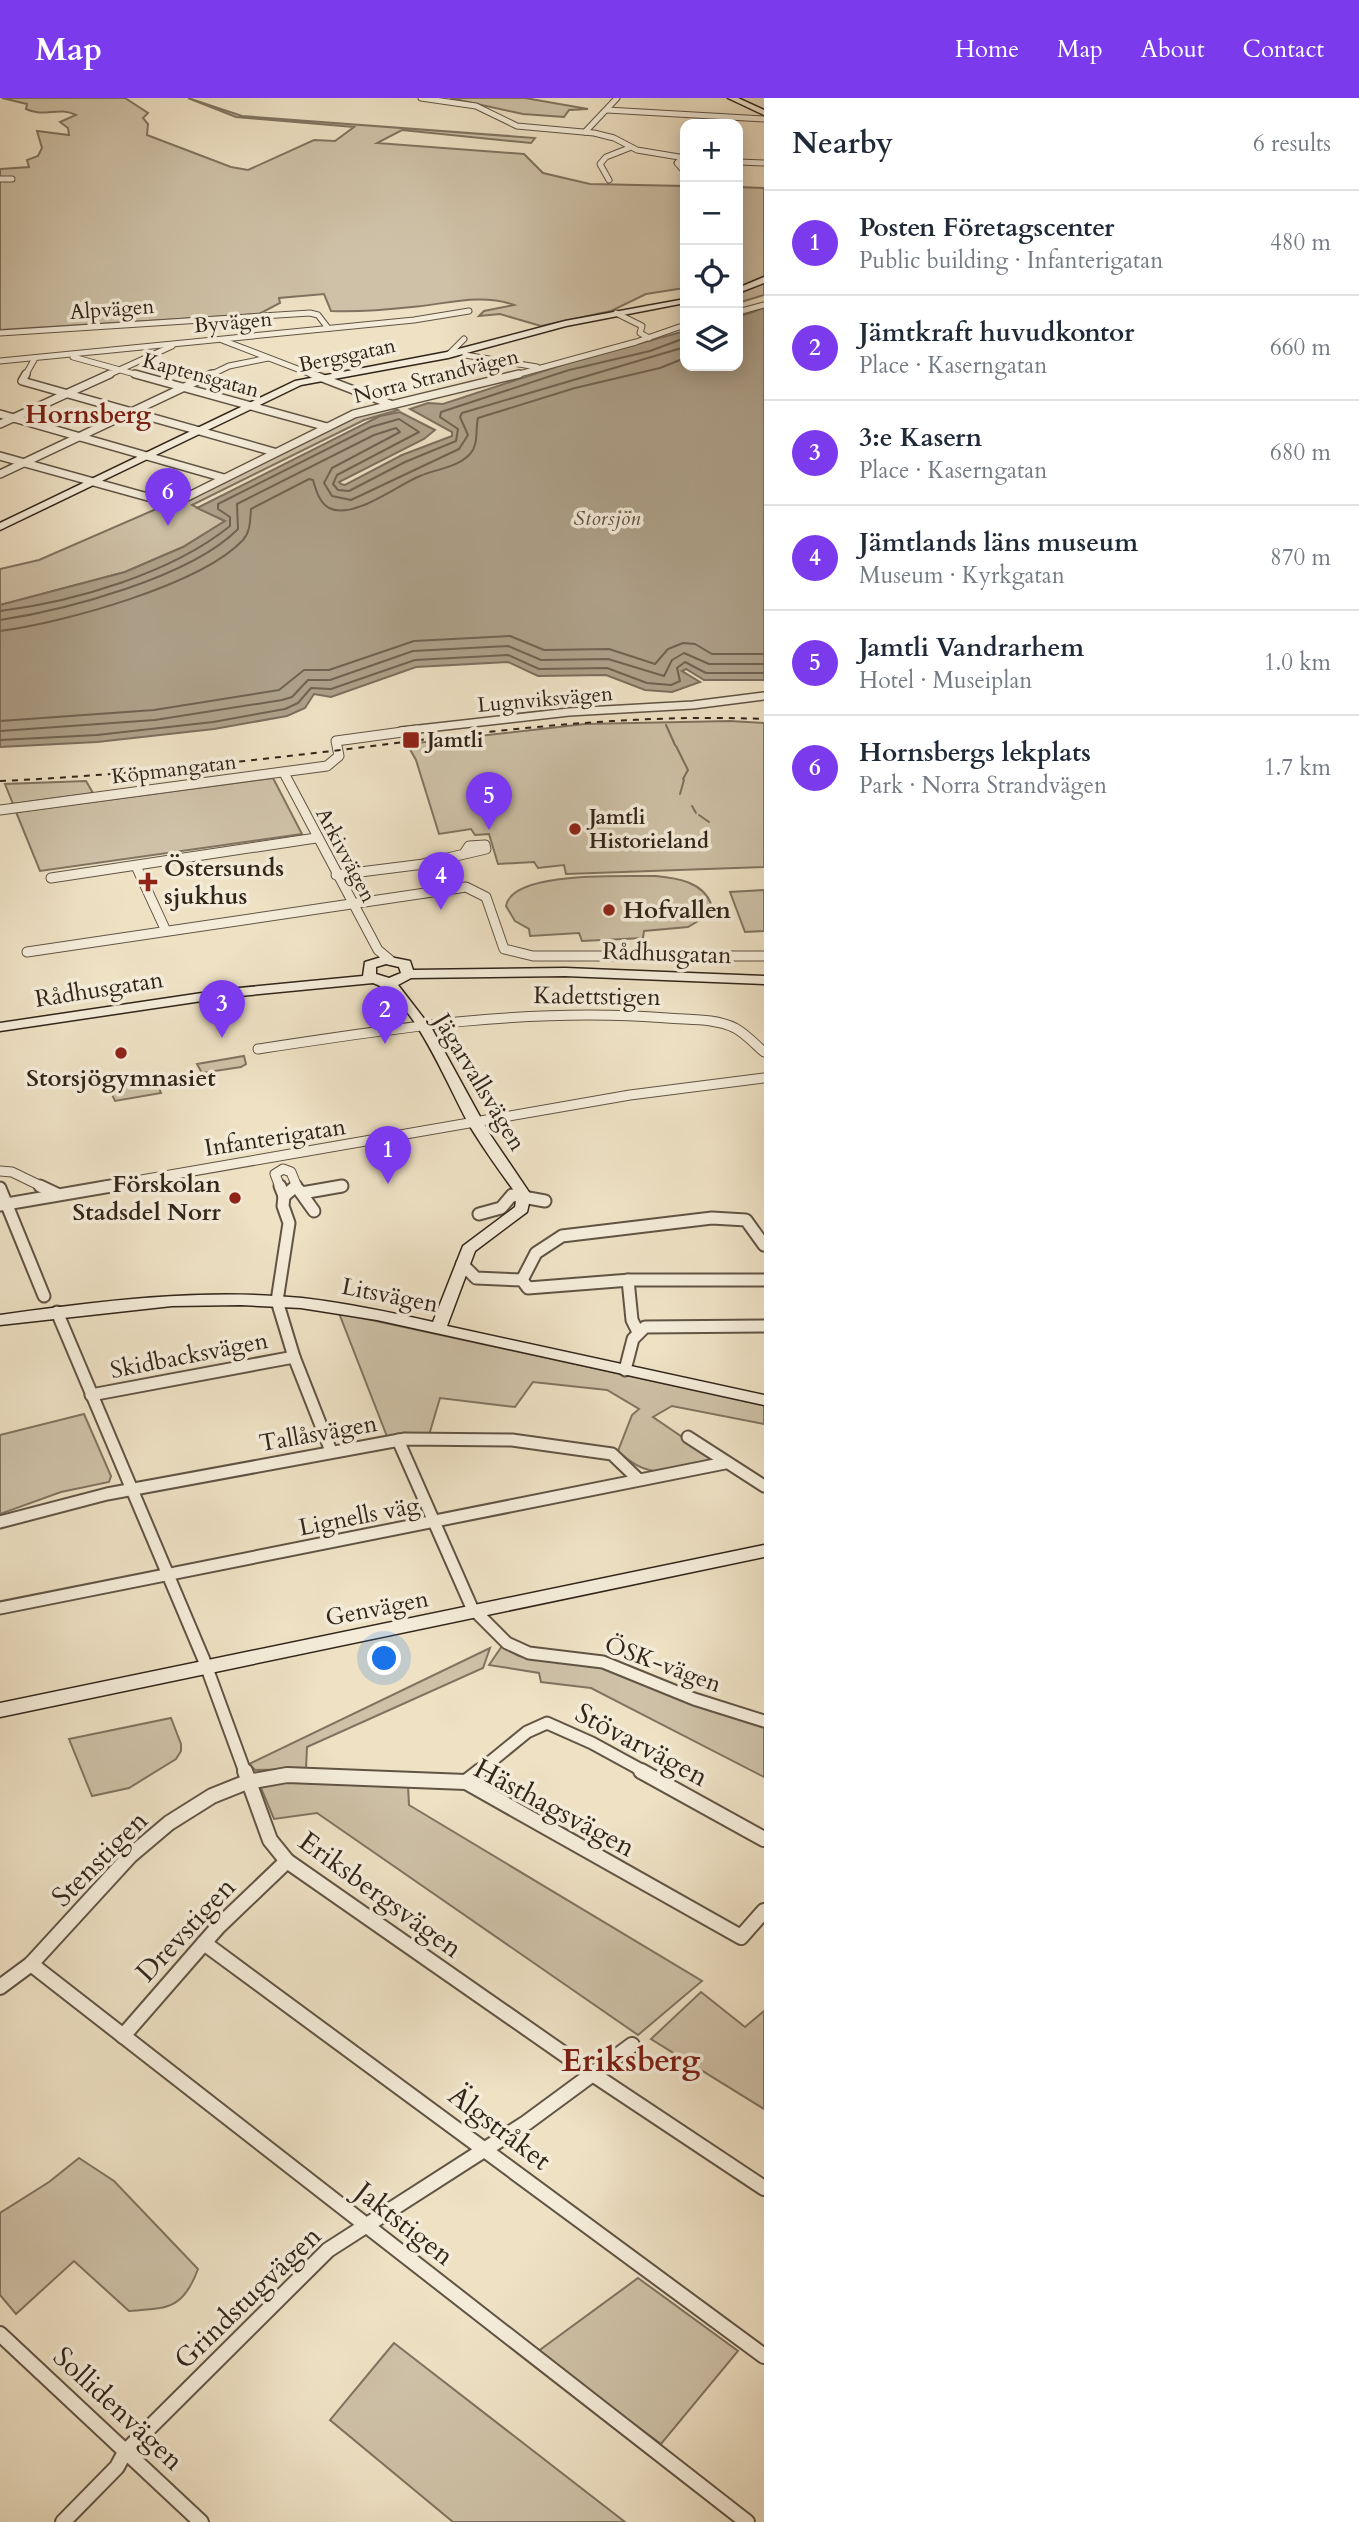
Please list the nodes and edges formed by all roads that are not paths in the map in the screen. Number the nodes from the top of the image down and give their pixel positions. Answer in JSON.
{"nodes":[{"id":1,"x":421,"y":98,"type":"edge"},
{"id":2,"x":617,"y":98,"type":"edge"},
{"id":3,"x":732,"y":98,"type":"edge"},
{"id":4,"x":607,"y":110,"type":"junction"},
{"id":5,"x":764,"y":113,"type":"edge"},
{"id":6,"x":764,"y":120,"type":"edge"},
{"id":7,"x":585,"y":132,"type":"junction"},
{"id":8,"x":629,"y":148,"type":"junction"},
{"id":9,"x":680,"y":157,"type":"edge"},
{"id":10,"x":743,"y":163,"type":"edge"},
{"id":11,"x":762,"y":165,"type":"edge"},
{"id":12,"x":0,"y":179,"type":"edge"},
{"id":13,"x":12,"y":179,"type":"dead end"},
{"id":14,"x":609,"y":180,"type":"dead end"},
{"id":15,"x":764,"y":280,"type":"edge"},
{"id":16,"x":743,"y":289,"type":"edge"},
{"id":17,"x":680,"y":302,"type":"edge"},
{"id":18,"x":764,"y":305,"type":"edge"},
{"id":19,"x":469,"y":311,"type":"dead end"},
{"id":20,"x":743,"y":311,"type":"edge"},
{"id":21,"x":616,"y":313,"type":"junction"},
{"id":22,"x":680,"y":327,"type":"edge"},
{"id":23,"x":328,"y":328,"type":"junction"},
{"id":24,"x":0,"y":334,"type":"edge"},
{"id":25,"x":649,"y":338,"type":"junction"},
{"id":26,"x":220,"y":339,"type":"junction"},
{"id":27,"x":464,"y":339,"type":"dead end"},
{"id":28,"x":181,"y":342,"type":"junction"},
{"id":29,"x":66,"y":355,"type":"junction"},
{"id":30,"x":448,"y":355,"type":"junction"},
{"id":31,"x":466,"y":355,"type":"dead end"},
{"id":32,"x":35,"y":358,"type":"junction"},
{"id":33,"x":268,"y":358,"type":"junction"},
{"id":34,"x":0,"y":362,"type":"edge"},
{"id":35,"x":537,"y":367,"type":"junction"},
{"id":36,"x":118,"y":370,"type":"junction"},
{"id":37,"x":320,"y":377,"type":"junction"},
{"id":38,"x":182,"y":388,"type":"junction"},
{"id":39,"x":66,"y":394,"type":"junction"},
{"id":40,"x":249,"y":405,"type":"junction"},
{"id":41,"x":391,"y":405,"type":"junction"},
{"id":42,"x":130,"y":411,"type":"junction"},
{"id":43,"x":0,"y":414,"type":"edge"},
{"id":44,"x":12,"y":418,"type":"junction"},
{"id":45,"x":0,"y":424,"type":"edge"},
{"id":46,"x":327,"y":427,"type":"junction"},
{"id":47,"x":198,"y":430,"type":"junction"},
{"id":48,"x":79,"y":437,"type":"junction"},
{"id":49,"x":274,"y":452,"type":"junction"},
{"id":50,"x":0,"y":456,"type":"edge"},
{"id":51,"x":145,"y":456,"type":"junction"},
{"id":52,"x":24,"y":463,"type":"junction"},
{"id":53,"x":0,"y":474,"type":"edge"},
{"id":54,"x":224,"y":478,"type":"junction"},
{"id":55,"x":92,"y":483,"type":"junction"},
{"id":56,"x":0,"y":527,"type":"edge"},
{"id":57,"x":764,"y":696,"type":"edge"},
{"id":58,"x":337,"y":747,"type":"joint"},
{"id":59,"x":284,"y":773,"type":"junction"},
{"id":60,"x":0,"y":810,"type":"edge"},
{"id":61,"x":316,"y":838,"type":"junction"},
{"id":62,"x":465,"y":852,"type":"dead end"},
{"id":63,"x":424,"y":864,"type":"junction"},
{"id":64,"x":136,"y":866,"type":"junction"},
{"id":65,"x":336,"y":875,"type":"junction"},
{"id":66,"x":51,"y":878,"type":"dead end"},
{"id":67,"x":446,"y":888,"type":"junction"},
{"id":68,"x":351,"y":902,"type":"junction"},
{"id":69,"x":166,"y":931,"type":"junction"},
{"id":70,"x":27,"y":952,"type":"dead end"},
{"id":71,"x":764,"y":956,"type":"edge"},
{"id":72,"x":378,"y":964,"type":"junction"},
{"id":73,"x":399,"y":979,"type":"junction"},
{"id":74,"x":764,"y":980,"type":"edge"},
{"id":75,"x":0,"y":1018,"type":"edge"},
{"id":76,"x":419,"y":1024,"type":"junction"},
{"id":77,"x":0,"y":1027,"type":"edge"},
{"id":78,"x":258,"y":1049,"type":"dead end"},
{"id":79,"x":764,"y":1052,"type":"edge"},
{"id":80,"x":764,"y":1079,"type":"edge"},
{"id":81,"x":477,"y":1124,"type":"junction"},
{"id":82,"x":0,"y":1171,"type":"edge"},
{"id":83,"x":342,"y":1186,"type":"dead end"},
{"id":84,"x":0,"y":1188,"type":"edge"},
{"id":85,"x":299,"y":1191,"type":"junction"},
{"id":86,"x":57,"y":1194,"type":"junction"},
{"id":87,"x":524,"y":1195,"type":"junction"},
{"id":88,"x":284,"y":1196,"type":"junction"},
{"id":89,"x":545,"y":1201,"type":"dead end"},
{"id":90,"x":4,"y":1204,"type":"edge"},
{"id":91,"x":314,"y":1211,"type":"dead end"},
{"id":92,"x":479,"y":1214,"type":"dead end"},
{"id":93,"x":764,"y":1245,"type":"edge"},
{"id":94,"x":463,"y":1264,"type":"junction"},
{"id":95,"x":522,"y":1280,"type":"junction"},
{"id":96,"x":628,"y":1280,"type":"junction"},
{"id":97,"x":764,"y":1280,"type":"edge"},
{"id":98,"x":44,"y":1296,"type":"dead end"},
{"id":99,"x":277,"y":1301,"type":"junction"},
{"id":100,"x":57,"y":1312,"type":"junction"},
{"id":101,"x":0,"y":1320,"type":"edge"},
{"id":102,"x":630,"y":1324,"type":"junction"},
{"id":103,"x":764,"y":1326,"type":"edge"},
{"id":104,"x":438,"y":1329,"type":"junction"},
{"id":105,"x":294,"y":1357,"type":"junction"},
{"id":106,"x":625,"y":1370,"type":"junction"},
{"id":107,"x":91,"y":1395,"type":"junction"},
{"id":108,"x":764,"y":1400,"type":"edge"},
{"id":109,"x":688,"y":1437,"type":"dead end"},
{"id":110,"x":398,"y":1440,"type":"junction"},
{"id":111,"x":331,"y":1451,"type":"junction"},
{"id":112,"x":725,"y":1462,"type":"junction"},
{"id":113,"x":638,"y":1479,"type":"junction"},
{"id":114,"x":764,"y":1486,"type":"edge"},
{"id":115,"x":131,"y":1490,"type":"junction"},
{"id":116,"x":0,"y":1522,"type":"edge"},
{"id":117,"x":434,"y":1522,"type":"junction"},
{"id":118,"x":764,"y":1551,"type":"edge"},
{"id":119,"x":168,"y":1575,"type":"junction"},
{"id":120,"x":0,"y":1608,"type":"edge"},
{"id":121,"x":477,"y":1613,"type":"junction"},
{"id":122,"x":206,"y":1667,"type":"junction"},
{"id":123,"x":0,"y":1710,"type":"edge"},
{"id":124,"x":764,"y":1720,"type":"edge"},
{"id":125,"x":247,"y":1782,"type":"junction"},
{"id":126,"x":466,"y":1782,"type":"junction"},
{"id":127,"x":764,"y":1839,"type":"edge"},
{"id":128,"x":288,"y":1861,"type":"junction"},
{"id":129,"x":764,"y":1912,"type":"edge"},
{"id":130,"x":204,"y":1943,"type":"junction"},
{"id":131,"x":32,"y":1964,"type":"junction"},
{"id":132,"x":0,"y":1987,"type":"edge"},
{"id":133,"x":124,"y":2036,"type":"junction"},
{"id":134,"x":632,"y":2045,"type":"dead end"},
{"id":135,"x":594,"y":2075,"type":"junction"},
{"id":136,"x":486,"y":2150,"type":"junction"},
{"id":137,"x":764,"y":2188,"type":"edge"},
{"id":138,"x":367,"y":2227,"type":"junction"},
{"id":139,"x":0,"y":2333,"type":"edge"},
{"id":140,"x":764,"y":2356,"type":"edge"},
{"id":141,"x":125,"y":2452,"type":"junction"},
{"id":142,"x":63,"y":2522,"type":"edge"},
{"id":143,"x":201,"y":2522,"type":"edge"},
{"id":144,"x":747,"y":2522,"type":"edge"}],
"edges":[{"from":1,"to":7,"type":"street"},
{"from":2,"to":4,"type":"street"},
{"from":3,"to":5,"type":"street"},
{"from":4,"to":6,"type":"street"},
{"from":4,"to":7,"type":"street"},
{"from":7,"to":8,"type":"street"},
{"from":8,"to":9,"type":"street"},
{"from":8,"to":14,"type":"street"},
{"from":10,"to":11,"type":"street"},
{"from":12,"to":13,"type":"street"},
{"from":15,"to":16,"type":"street"},
{"from":17,"to":21,"type":"street","name":"Bergsgatan"},
{"from":18,"to":20,"type":"street"},
{"from":19,"to":23,"type":"street","name":"Byvägen"},
{"from":21,"to":25,"type":"street"},
{"from":21,"to":30,"type":"street","name":"Bergsgatan"},
{"from":22,"to":25,"type":"street","name":"Norra Strandvägen"},
{"from":23,"to":24,"type":"street","name":"Alpvägen"},
{"from":23,"to":26,"type":"street","name":"Byvägen"},
{"from":25,"to":35,"type":"street","name":"Norra Strandvägen"},
{"from":26,"to":28,"type":"street","name":"Byvägen"},
{"from":26,"to":33,"type":"street"},
{"from":27,"to":30,"type":"street"},
{"from":28,"to":29,"type":"street","name":"Byvägen"},
{"from":28,"to":36,"type":"street"},
{"from":29,"to":32,"type":"street","name":"Byvägen"},
{"from":29,"to":36,"type":"street","name":"Kaptensgatan"},
{"from":30,"to":37,"type":"street","name":"Bergsgatan"},
{"from":31,"to":35,"type":"street"},
{"from":32,"to":34,"type":"street","name":"Byvägen"},
{"from":32,"to":39,"type":"street"},
{"from":33,"to":37,"type":"street"},
{"from":33,"to":38,"type":"street"},
{"from":35,"to":41,"type":"street","name":"Norra Strandvägen"},
{"from":36,"to":38,"type":"street","name":"Kaptensgatan"},
{"from":36,"to":39,"type":"street"},
{"from":37,"to":40,"type":"street","name":"Bergsgatan"},
{"from":37,"to":41,"type":"street"},
{"from":38,"to":40,"type":"street","name":"Kaptensgatan"},
{"from":38,"to":42,"type":"street"},
{"from":39,"to":42,"type":"street"},
{"from":39,"to":44,"type":"street"},
{"from":40,"to":46,"type":"street","name":"Kaptensgatan"},
{"from":40,"to":47,"type":"street","name":"Bergsgatan"},
{"from":41,"to":46,"type":"street","name":"Norra Strandvägen"},
{"from":42,"to":47,"type":"street"},
{"from":42,"to":48,"type":"street"},
{"from":43,"to":44,"type":"street"},
{"from":44,"to":45,"type":"street"},
{"from":44,"to":48,"type":"street"},
{"from":46,"to":49,"type":"street","name":"Norra Strandvägen"},
{"from":47,"to":49,"type":"street"},
{"from":47,"to":51,"type":"street","name":"Bergsgatan"},
{"from":48,"to":51,"type":"street"},
{"from":48,"to":52,"type":"street"},
{"from":49,"to":54,"type":"street","name":"Norra Strandvägen"},
{"from":50,"to":52,"type":"street"},
{"from":51,"to":54,"type":"street"},
{"from":51,"to":55,"type":"street","name":"Bergsgatan"},
{"from":52,"to":53,"type":"street"},
{"from":52,"to":55,"type":"street"},
{"from":54,"to":55,"type":"street","name":"Norra Strandvägen"},
{"from":55,"to":56,"type":"street","name":"Bergsgatan"},
{"from":57,"to":58,"type":"street","name":"Lugnviksvägen"},
{"from":58,"to":59,"type":"street","name":"Köpmangatan"},
{"from":59,"to":60,"type":"street","name":"Köpmangatan"},
{"from":59,"to":61,"type":"street","name":"Arkivvägen"},
{"from":61,"to":64,"type":"street"},
{"from":61,"to":65,"type":"street","name":"Arkivvägen"},
{"from":62,"to":63,"type":"street"},
{"from":63,"to":65,"type":"street"},
{"from":63,"to":67,"type":"street"},
{"from":64,"to":66,"type":"street"},
{"from":64,"to":69,"type":"street"},
{"from":65,"to":68,"type":"street","name":"Arkivvägen"},
{"from":67,"to":68,"type":"street"},
{"from":67,"to":71,"type":"street"},
{"from":68,"to":69,"type":"street"},
{"from":68,"to":72,"type":"street","name":"Arkivvägen"},
{"from":69,"to":70,"type":"street"},
{"from":72,"to":73,"type":"street"},
{"from":72,"to":73,"type":"street"},
{"from":72,"to":75,"type":"street","name":"Rådhusgatan"},
{"from":72,"to":77,"type":"street","name":"Rådhusgatan"},
{"from":73,"to":74,"type":"street","name":"Rådhusgatan"},
{"from":73,"to":76,"type":"street","name":"Jägarvallsvägen"},
{"from":76,"to":78,"type":"street","name":"Kadettstigen"},
{"from":76,"to":79,"type":"street","name":"Kadettstigen"},
{"from":76,"to":81,"type":"street","name":"Jägarvallsvägen"},
{"from":80,"to":81,"type":"street","name":"Infanterigatan"},
{"from":81,"to":86,"type":"street","name":"Infanterigatan"},
{"from":81,"to":87,"type":"street","name":"Jägarvallsvägen"},
{"from":82,"to":86,"type":"street"},
{"from":83,"to":85,"type":"street"},
{"from":84,"to":90,"type":"street"},
{"from":85,"to":88,"type":"street"},
{"from":85,"to":88,"type":"street"},
{"from":85,"to":91,"type":"street"},
{"from":86,"to":90,"type":"street","name":"Infanterigatan"},
{"from":87,"to":89,"type":"street"},
{"from":87,"to":92,"type":"street"},
{"from":87,"to":94,"type":"street"},
{"from":88,"to":99,"type":"street"},
{"from":90,"to":98,"type":"street"},
{"from":93,"to":95,"type":"street"},
{"from":94,"to":95,"type":"street"},
{"from":94,"to":104,"type":"street"},
{"from":95,"to":96,"type":"street"},
{"from":96,"to":97,"type":"street"},
{"from":96,"to":102,"type":"street"},
{"from":99,"to":100,"type":"street","name":"Litsvägen"},
{"from":99,"to":104,"type":"street","name":"Litsvägen"},
{"from":99,"to":105,"type":"street"},
{"from":100,"to":101,"type":"street","name":"Litsvägen"},
{"from":100,"to":107,"type":"street","name":"Eriksbergsvägen"},
{"from":102,"to":103,"type":"street"},
{"from":102,"to":106,"type":"street"},
{"from":104,"to":106,"type":"street","name":"Litsvägen"},
{"from":105,"to":107,"type":"street","name":"Skidbacksvägen"},
{"from":105,"to":111,"type":"street"},
{"from":106,"to":108,"type":"street","name":"Litsvägen"},
{"from":107,"to":115,"type":"street","name":"Eriksbergsvägen"},
{"from":109,"to":112,"type":"street"},
{"from":110,"to":111,"type":"street","name":"Tallåsvägen"},
{"from":110,"to":113,"type":"street","name":"Tallåsvägen"},
{"from":110,"to":117,"type":"street"},
{"from":111,"to":115,"type":"street","name":"Tallåsvägen"},
{"from":112,"to":113,"type":"street","name":"Lignells väg"},
{"from":112,"to":114,"type":"street"},
{"from":113,"to":117,"type":"street","name":"Lignells väg"},
{"from":115,"to":116,"type":"street","name":"Tallåsvägen"},
{"from":115,"to":119,"type":"street","name":"Eriksbergsvägen"},
{"from":117,"to":119,"type":"street","name":"Lignells väg"},
{"from":117,"to":121,"type":"street"},
{"from":118,"to":121,"type":"street","name":"Genvägen"},
{"from":119,"to":120,"type":"street","name":"Lignells väg"},
{"from":119,"to":122,"type":"street","name":"Eriksbergsvägen"},
{"from":121,"to":122,"type":"street","name":"Genvägen"},
{"from":121,"to":124,"type":"street","name":"ÖSK-vägen"},
{"from":122,"to":123,"type":"street","name":"Genvägen"},
{"from":122,"to":125,"type":"street","name":"Eriksbergsvägen"},
{"from":125,"to":126,"type":"street","name":"Hästhagsvägen"},
{"from":125,"to":128,"type":"street","name":"Eriksbergsvägen"},
{"from":125,"to":131,"type":"street","name":"Stenstigen"},
{"from":126,"to":127,"type":"street","name":"Stövarvägen"},
{"from":126,"to":129,"type":"street","name":"Hästhagsvägen"},
{"from":128,"to":130,"type":"street","name":"Drevstigen"},
{"from":128,"to":135,"type":"street","name":"Eriksbergsvägen"},
{"from":130,"to":133,"type":"street","name":"Drevstigen"},
{"from":130,"to":136,"type":"street","name":"Älgstråket"},
{"from":131,"to":132,"type":"street","name":"Stenstigen"},
{"from":131,"to":133,"type":"street","name":"Jaktstigen"},
{"from":133,"to":138,"type":"street","name":"Jaktstigen"},
{"from":134,"to":135,"type":"street","name":"Grindstugvägen"},
{"from":135,"to":136,"type":"street","name":"Grindstugvägen"},
{"from":135,"to":137,"type":"street","name":"Eriksbergsvägen"},
{"from":136,"to":138,"type":"street","name":"Grindstugvägen"},
{"from":136,"to":140,"type":"street","name":"Älgstråket"},
{"from":138,"to":141,"type":"street","name":"Grindstugvägen"},
{"from":138,"to":144,"type":"street","name":"Jaktstigen"},
{"from":139,"to":141,"type":"street","name":"Sollidenvägen"},
{"from":141,"to":142,"type":"street","name":"Grindstugvägen"},
{"from":141,"to":143,"type":"street","name":"Sollidenvägen"}]}
